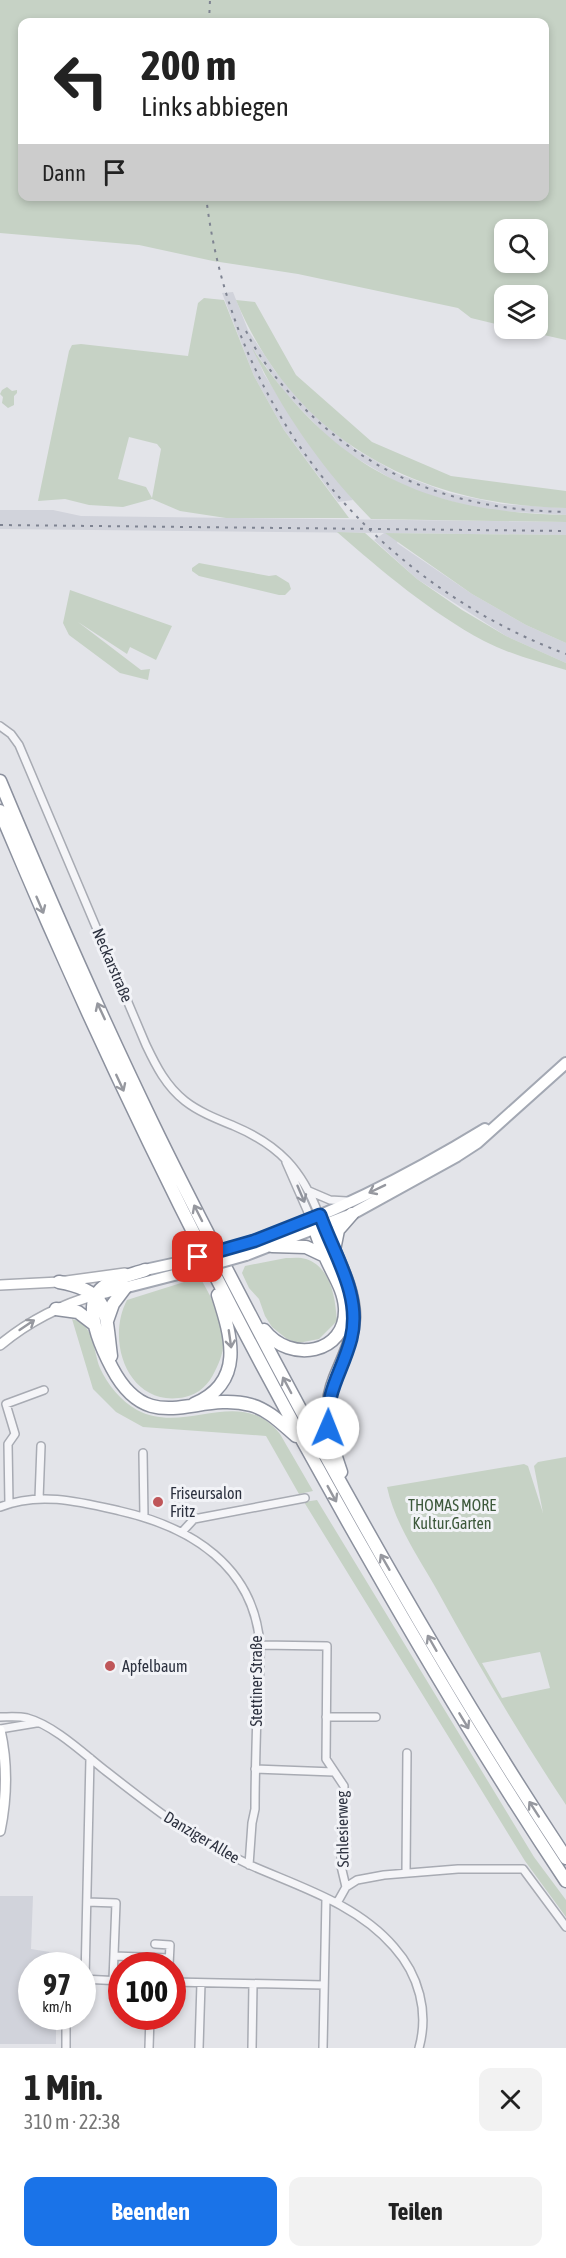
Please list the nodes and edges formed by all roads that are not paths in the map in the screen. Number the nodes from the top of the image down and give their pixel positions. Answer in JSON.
{"nodes":[{"id":1,"x":0,"y":726,"type":"edge"},
{"id":2,"x":0,"y":782,"type":"edge"},
{"id":3,"x":0,"y":811,"type":"edge"},
{"id":4,"x":22,"y":849,"type":"junction"},
{"id":5,"x":566,"y":1063,"type":"edge"},
{"id":6,"x":281,"y":1155,"type":"junction"},
{"id":7,"x":309,"y":1191,"type":"junction"},
{"id":8,"x":352,"y":1207,"type":"junction"},
{"id":9,"x":317,"y":1222,"type":"junction"},
{"id":10,"x":272,"y":1246,"type":"junction"},
{"id":11,"x":243,"y":1250,"type":"junction"},
{"id":12,"x":329,"y":1253,"type":"junction"},
{"id":13,"x":208,"y":1262,"type":"junction"},
{"id":14,"x":179,"y":1268,"type":"junction"},
{"id":15,"x":145,"y":1270,"type":"junction"},
{"id":16,"x":59,"y":1282,"type":"junction"},
{"id":17,"x":0,"y":1285,"type":"edge"},
{"id":18,"x":124,"y":1288,"type":"junction"},
{"id":19,"x":96,"y":1295,"type":"junction"},
{"id":20,"x":244,"y":1302,"type":"junction"},
{"id":21,"x":56,"y":1309,"type":"junction"},
{"id":22,"x":101,"y":1324,"type":"junction"},
{"id":23,"x":0,"y":1345,"type":"edge"},
{"id":24,"x":44,"y":1390,"type":"dead end"},
{"id":25,"x":181,"y":1408,"type":"junction"},
{"id":26,"x":303,"y":1443,"type":"junction"},
{"id":27,"x":41,"y":1446,"type":"dead end"},
{"id":28,"x":143,"y":1453,"type":"dead end"},
{"id":29,"x":304,"y":1498,"type":"dead end"},
{"id":30,"x":39,"y":1499,"type":"junction"},
{"id":31,"x":9,"y":1504,"type":"junction"},
{"id":32,"x":0,"y":1507,"type":"edge"},
{"id":33,"x":355,"y":1510,"type":"junction"},
{"id":34,"x":144,"y":1517,"type":"junction"},
{"id":35,"x":182,"y":1532,"type":"junction"},
{"id":36,"x":260,"y":1645,"type":"junction"},
{"id":37,"x":326,"y":1717,"type":"junction"},
{"id":38,"x":376,"y":1717,"type":"dead end"},
{"id":39,"x":0,"y":1718,"type":"edge"},
{"id":40,"x":41,"y":1724,"type":"junction"},
{"id":41,"x":0,"y":1729,"type":"edge"},
{"id":42,"x":407,"y":1753,"type":"dead end"},
{"id":43,"x":90,"y":1758,"type":"junction"},
{"id":44,"x":255,"y":1770,"type":"junction"},
{"id":45,"x":334,"y":1772,"type":"junction"},
{"id":46,"x":0,"y":1831,"type":"edge"},
{"id":47,"x":566,"y":1857,"type":"edge"},
{"id":48,"x":249,"y":1864,"type":"junction"},
{"id":49,"x":406,"y":1873,"type":"junction"},
{"id":50,"x":566,"y":1881,"type":"edge"},
{"id":51,"x":346,"y":1887,"type":"junction"},
{"id":52,"x":326,"y":1898,"type":"junction"},
{"id":53,"x":87,"y":1902,"type":"junction"},
{"id":54,"x":337,"y":1903,"type":"junction"},
{"id":55,"x":566,"y":1927,"type":"edge"},
{"id":56,"x":155,"y":1944,"type":"dead end"},
{"id":57,"x":85,"y":1952,"type":"edge"},
{"id":58,"x":114,"y":1952,"type":"edge"},
{"id":59,"x":170,"y":1952,"type":"edge"},
{"id":60,"x":186,"y":1982,"type":"edge"},
{"id":61,"x":201,"y":1983,"type":"junction"},
{"id":62,"x":253,"y":1984,"type":"junction"},
{"id":63,"x":324,"y":1986,"type":"junction"},
{"id":64,"x":66,"y":2030,"type":"edge"},
{"id":65,"x":150,"y":2030,"type":"edge"},
{"id":66,"x":66,"y":2048,"type":"edge"},
{"id":67,"x":149,"y":2048,"type":"edge"},
{"id":68,"x":199,"y":2048,"type":"edge"},
{"id":69,"x":252,"y":2048,"type":"edge"},
{"id":70,"x":323,"y":2048,"type":"edge"},
{"id":71,"x":420,"y":2048,"type":"edge"}],
"edges":[{"from":1,"to":6,"type":"street","name":"Neckarstraße"},
{"from":2,"to":4,"type":"highway"},
{"from":3,"to":4,"type":"highway"},
{"from":4,"to":13,"type":"highway","one_way":true},
{"from":20,"to":4,"type":"highway","one_way":true},
{"from":5,"to":8,"type":"main road"},
{"from":6,"to":7,"type":"street","name":"Neckarstraße"},
{"from":6,"to":9,"type":"street","name":"Neckarstraße","one_way":true},
{"from":7,"to":8,"type":"street"},
{"from":7,"to":9,"type":"street","name":"Neckarstraße"},
{"from":8,"to":9,"type":"main road"},
{"from":8,"to":12,"type":"highway"},
{"from":9,"to":10,"type":"main road"},
{"from":9,"to":11,"type":"main road"},
{"from":9,"to":12,"type":"highway"},
{"from":10,"to":11,"type":"main road"},
{"from":10,"to":12,"type":"highway"},
{"from":11,"to":14,"type":"main road","bridge":true},
{"from":12,"to":20,"type":"highway"},
{"from":12,"to":33,"type":"highway"},
{"from":13,"to":25,"type":"highway","one_way":true},
{"from":13,"to":26,"type":"highway"},
{"from":14,"to":15,"type":"main road"},
{"from":14,"to":18,"type":"main road"},
{"from":15,"to":16,"type":"main road"},
{"from":15,"to":19,"type":"highway"},
{"from":16,"to":17,"type":"main road"},
{"from":16,"to":19,"type":"highway"},
{"from":18,"to":19,"type":"main road"},
{"from":18,"to":22,"type":"highway"},
{"from":19,"to":21,"type":"main road"},
{"from":19,"to":22,"type":"highway"},
{"from":33,"to":20,"type":"highway","one_way":true},
{"from":21,"to":22,"type":"highway"},
{"from":23,"to":21,"type":"main road","one_way":true},
{"from":22,"to":25,"type":"highway"},
{"from":24,"to":31,"type":"street"},
{"from":25,"to":26,"type":"highway"},
{"from":26,"to":50,"type":"highway","one_way":true},
{"from":27,"to":30,"type":"street"},
{"from":28,"to":34,"type":"street"},
{"from":29,"to":35,"type":"street"},
{"from":30,"to":31,"type":"street","name":"Stettiner Straße"},
{"from":30,"to":34,"type":"street","name":"Stettiner Straße"},
{"from":31,"to":32,"type":"street","name":"Stettiner Straße"},
{"from":47,"to":33,"type":"highway","one_way":true},
{"from":34,"to":35,"type":"street","name":"Stettiner Straße"},
{"from":35,"to":36,"type":"street","name":"Stettiner Straße"},
{"from":36,"to":37,"type":"street","name":"Schlesierweg"},
{"from":36,"to":44,"type":"street","name":"Stettiner Straße"},
{"from":37,"to":38,"type":"street"},
{"from":37,"to":45,"type":"street","name":"Schlesierweg"},
{"from":39,"to":40,"type":"street","name":"Danziger Allee"},
{"from":40,"to":41,"type":"street"},
{"from":40,"to":43,"type":"street","name":"Danziger Allee"},
{"from":41,"to":46,"type":"main road"},
{"from":42,"to":49,"type":"street"},
{"from":43,"to":48,"type":"street","name":"Danziger Allee"},
{"from":43,"to":53,"type":"street"},
{"from":44,"to":45,"type":"street","name":"Schlesierweg"},
{"from":44,"to":48,"type":"street","name":"Stettiner Straße"},
{"from":45,"to":51,"type":"street","name":"Schlesierweg"},
{"from":48,"to":52,"type":"street","name":"Danziger Allee"},
{"from":49,"to":51,"type":"street"},
{"from":49,"to":55,"type":"street"},
{"from":51,"to":54,"type":"street"},
{"from":52,"to":54,"type":"street","name":"Danziger Allee"},
{"from":52,"to":63,"type":"street"},
{"from":53,"to":57,"type":"street"},
{"from":53,"to":58,"type":"street"},
{"from":54,"to":71,"type":"street","name":"Danziger Allee"},
{"from":56,"to":59,"type":"street"},
{"from":60,"to":61,"type":"street"},
{"from":61,"to":62,"type":"street"},
{"from":61,"to":68,"type":"street"},
{"from":62,"to":63,"type":"street"},
{"from":62,"to":69,"type":"street"},
{"from":63,"to":70,"type":"street"},
{"from":64,"to":66,"type":"street"},
{"from":65,"to":67,"type":"street"}]}
